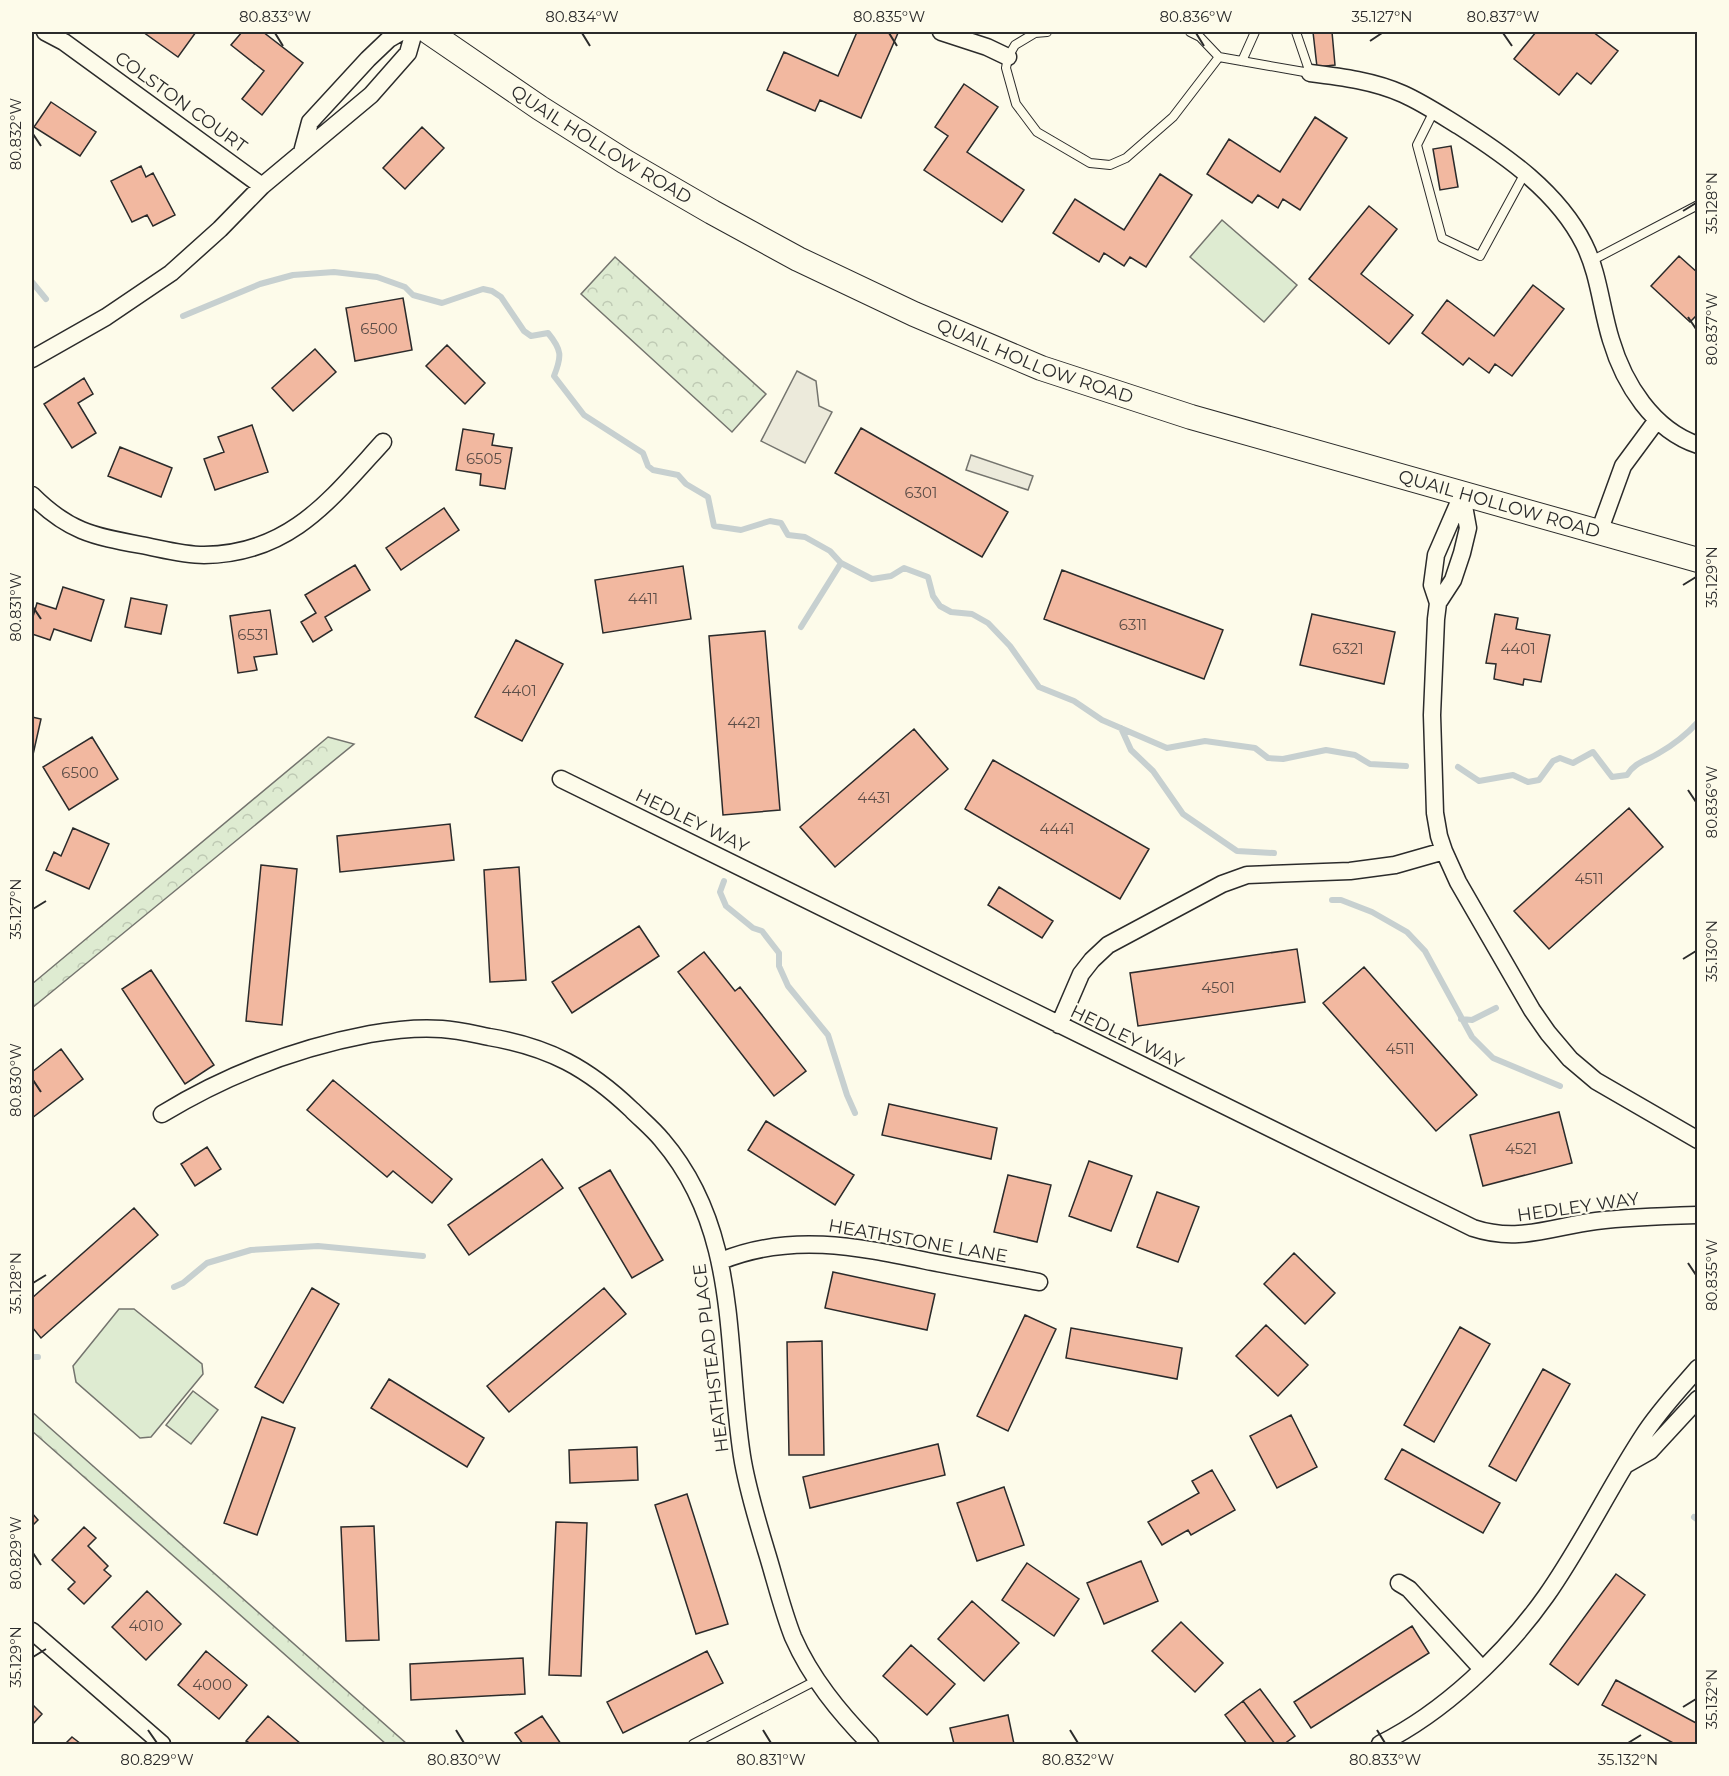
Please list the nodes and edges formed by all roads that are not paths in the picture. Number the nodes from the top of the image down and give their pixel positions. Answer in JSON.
{"nodes":[{"id":1,"x":45,"y":32,"type":"edge"},
{"id":2,"x":401,"y":32,"type":"edge"},
{"id":3,"x":414,"y":32,"type":"edge"},
{"id":4,"x":429,"y":32,"type":"edge"},
{"id":5,"x":941,"y":32,"type":"edge"},
{"id":6,"x":1047,"y":32,"type":"edge"},
{"id":7,"x":1190,"y":32,"type":"edge"},
{"id":8,"x":1255,"y":32,"type":"edge"},
{"id":9,"x":1296,"y":32,"type":"edge"},
{"id":10,"x":1008,"y":57,"type":"junction"},
{"id":11,"x":1220,"y":57,"type":"junction"},
{"id":12,"x":1242,"y":62,"type":"junction"},
{"id":13,"x":1310,"y":73,"type":"junction"},
{"id":14,"x":1434,"y":111,"type":"junction"},
{"id":15,"x":302,"y":152,"type":"junction"},
{"id":16,"x":1525,"y":173,"type":"junction"},
{"id":17,"x":262,"y":186,"type":"junction"},
{"id":18,"x":1698,"y":205,"type":"edge"},
{"id":19,"x":1591,"y":261,"type":"junction"},
{"id":20,"x":32,"y":359,"type":"edge"},
{"id":21,"x":1657,"y":420,"type":"junction"},
{"id":22,"x":383,"y":442,"type":"dead end"},
{"id":23,"x":1698,"y":446,"type":"edge"},
{"id":24,"x":32,"y":495,"type":"edge"},
{"id":25,"x":1462,"y":495,"type":"junction"},
{"id":26,"x":1599,"y":531,"type":"junction"},
{"id":27,"x":1698,"y":560,"type":"edge"},
{"id":28,"x":1438,"y":603,"type":"junction"},
{"id":29,"x":561,"y":779,"type":"dead end"},
{"id":30,"x":1444,"y":851,"type":"junction"},
{"id":31,"x":1059,"y":1025,"type":"junction"},
{"id":32,"x":162,"y":1114,"type":"dead end"},
{"id":33,"x":1698,"y":1140,"type":"edge"},
{"id":34,"x":1698,"y":1215,"type":"edge"},
{"id":35,"x":721,"y":1260,"type":"junction"},
{"id":36,"x":1039,"y":1282,"type":"dead end"},
{"id":37,"x":1698,"y":1368,"type":"edge"},
{"id":38,"x":1698,"y":1399,"type":"edge"},
{"id":39,"x":1626,"y":1464,"type":"junction"},
{"id":40,"x":1399,"y":1583,"type":"dead end"},
{"id":41,"x":32,"y":1631,"type":"edge"},
{"id":42,"x":1482,"y":1669,"type":"junction"},
{"id":43,"x":817,"y":1680,"type":"junction"},
{"id":44,"x":707,"y":1741,"type":"edge"},
{"id":45,"x":162,"y":1744,"type":"edge"},
{"id":46,"x":693,"y":1744,"type":"edge"},
{"id":47,"x":870,"y":1744,"type":"edge"},
{"id":48,"x":1380,"y":1744,"type":"edge"}],
"edges":[{"from":1,"to":17,"type":"street","name":"COLSTON COURT"},
{"from":2,"to":15,"type":"street"},
{"from":3,"to":15,"type":"street"},
{"from":4,"to":25,"type":"main road","name":"QUAIL HOLLOW ROAD"},
{"from":5,"to":10,"type":"street"},
{"from":6,"to":10,"type":"lane"},
{"from":7,"to":11,"type":"lane"},
{"from":8,"to":12,"type":"lane"},
{"from":9,"to":13,"type":"lane"},
{"from":10,"to":11,"type":"lane"},
{"from":11,"to":12,"type":"lane"},
{"from":12,"to":13,"type":"lane"},
{"from":13,"to":14,"type":"street"},
{"from":14,"to":16,"type":"street"},
{"from":14,"to":16,"type":"lane"},
{"from":15,"to":17,"type":"street"},
{"from":16,"to":19,"type":"street"},
{"from":17,"to":20,"type":"street"},
{"from":18,"to":19,"type":"lane"},
{"from":19,"to":21,"type":"street"},
{"from":21,"to":23,"type":"street"},
{"from":21,"to":26,"type":"street"},
{"from":22,"to":24,"type":"street"},
{"from":25,"to":26,"type":"main road","name":"QUAIL HOLLOW ROAD"},
{"from":25,"to":28,"type":"street"},
{"from":25,"to":28,"type":"street"},
{"from":26,"to":27,"type":"main road","name":"QUAIL HOLLOW ROAD"},
{"from":28,"to":30,"type":"street"},
{"from":29,"to":31,"type":"street","name":"HEDLEY WAY"},
{"from":30,"to":31,"type":"street"},
{"from":30,"to":33,"type":"street"},
{"from":31,"to":34,"type":"street","name":"HEDLEY WAY"},
{"from":32,"to":35,"type":"street","name":"HEATHSTEAD PLACE"},
{"from":35,"to":36,"type":"street","name":"HEATHSTONE LANE"},
{"from":35,"to":43,"type":"street","name":"HEATHSTEAD PLACE"},
{"from":37,"to":39,"type":"street"},
{"from":38,"to":39,"type":"street"},
{"from":39,"to":42,"type":"street"},
{"from":40,"to":42,"type":"street"},
{"from":41,"to":45,"type":"street"},
{"from":42,"to":48,"type":"street"},
{"from":43,"to":44,"type":"lane"},
{"from":43,"to":47,"type":"street","name":"HEATHSTEAD PLACE"},
{"from":44,"to":46,"type":"lane"}]}
